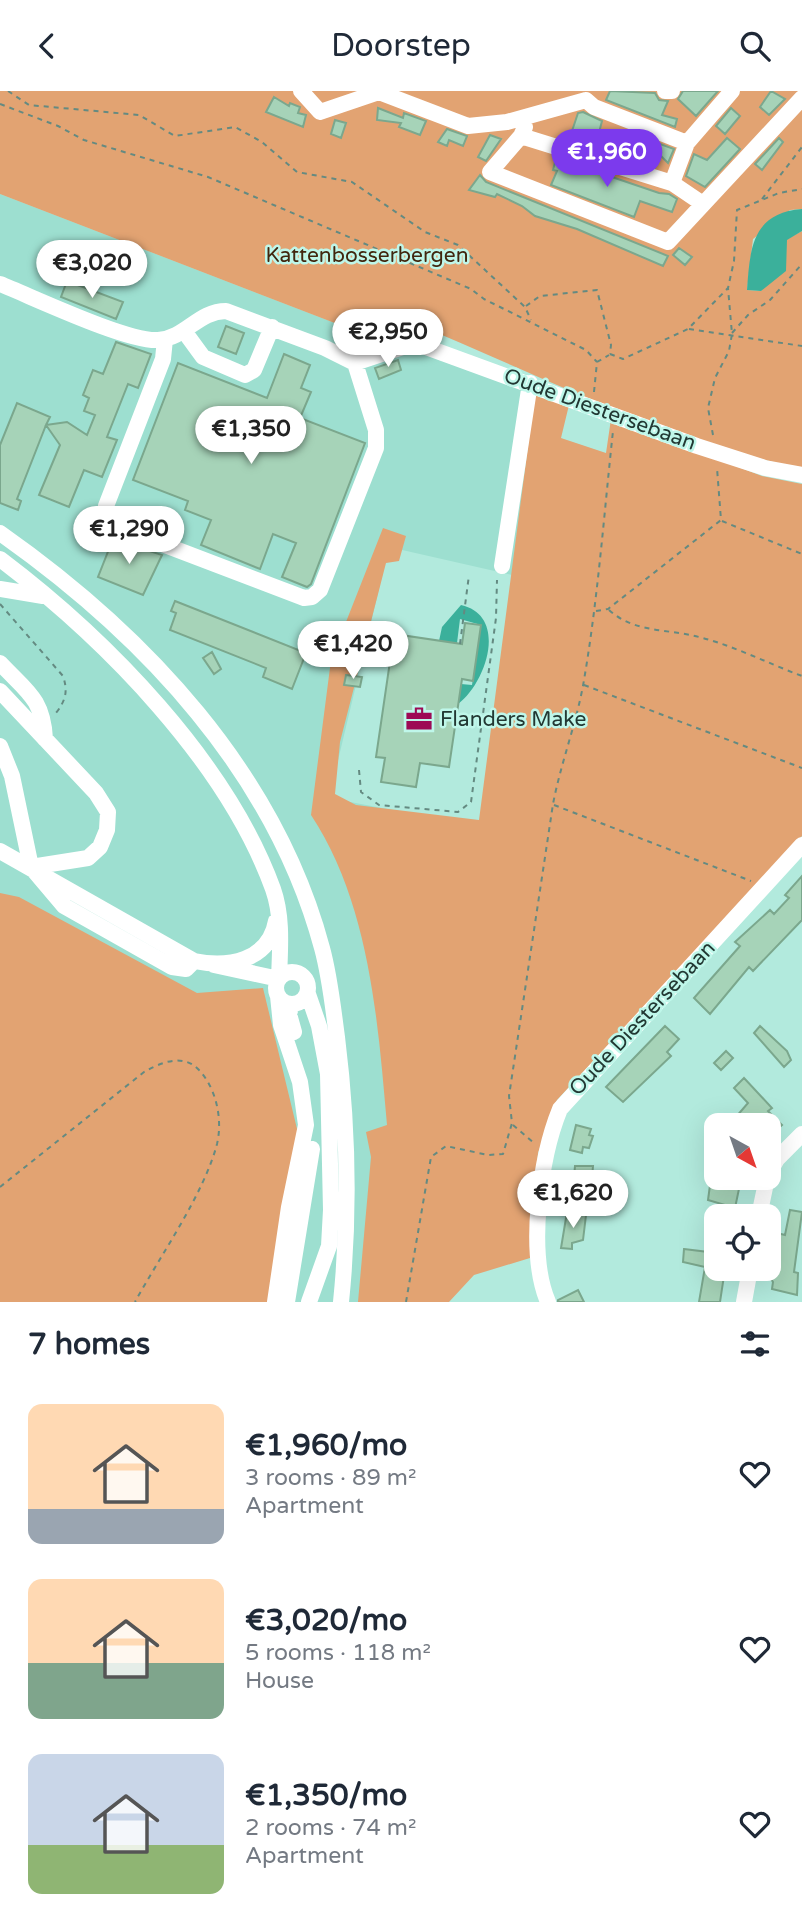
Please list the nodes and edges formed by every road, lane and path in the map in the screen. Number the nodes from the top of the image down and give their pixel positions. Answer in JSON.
{"nodes":[{"id":1,"x":8,"y":91,"type":"edge"},
{"id":2,"x":301,"y":91,"type":"edge"},
{"id":3,"x":665,"y":91,"type":"edge"},
{"id":4,"x":672,"y":91,"type":"edge"},
{"id":5,"x":732,"y":91,"type":"edge"},
{"id":6,"x":588,"y":96,"type":"edge"},
{"id":7,"x":802,"y":99,"type":"edge"},
{"id":8,"x":0,"y":104,"type":"edge"},
{"id":9,"x":530,"y":115,"type":"junction"},
{"id":10,"x":521,"y":136,"type":"junction"},
{"id":11,"x":687,"y":143,"type":"junction"},
{"id":12,"x":802,"y":147,"type":"edge"},
{"id":13,"x":672,"y":183,"type":"junction"},
{"id":14,"x":802,"y":189,"type":"edge"},
{"id":15,"x":761,"y":200,"type":"junction"},
{"id":16,"x":703,"y":204,"type":"junction"},
{"id":17,"x":802,"y":264,"type":"edge"},
{"id":18,"x":0,"y":284,"type":"edge"},
{"id":19,"x":728,"y":288,"type":"junction"},
{"id":20,"x":525,"y":307,"type":"junction"},
{"id":21,"x":532,"y":323,"type":"junction"},
{"id":22,"x":272,"y":327,"type":"junction"},
{"id":23,"x":688,"y":329,"type":"junction"},
{"id":24,"x":184,"y":331,"type":"junction"},
{"id":25,"x":732,"y":334,"type":"junction"},
{"id":26,"x":165,"y":339,"type":"junction"},
{"id":27,"x":802,"y":346,"type":"edge"},
{"id":28,"x":610,"y":354,"type":"junction"},
{"id":29,"x":597,"y":362,"type":"junction"},
{"id":30,"x":355,"y":363,"type":"junction"},
{"id":31,"x":530,"y":383,"type":"junction"},
{"id":32,"x":593,"y":407,"type":"junction"},
{"id":33,"x":615,"y":416,"type":"junction"},
{"id":34,"x":715,"y":451,"type":"junction"},
{"id":35,"x":802,"y":475,"type":"edge"},
{"id":36,"x":720,"y":520,"type":"junction"},
{"id":37,"x":0,"y":533,"type":"edge"},
{"id":38,"x":802,"y":554,"type":"edge"},
{"id":39,"x":0,"y":559,"type":"edge"},
{"id":40,"x":499,"y":571,"type":"joint"},
{"id":41,"x":469,"y":575,"type":"dead end"},
{"id":42,"x":0,"y":589,"type":"edge"},
{"id":43,"x":52,"y":598,"type":"junction"},
{"id":44,"x":0,"y":604,"type":"edge"},
{"id":45,"x":608,"y":609,"type":"junction"},
{"id":46,"x":594,"y":611,"type":"junction"},
{"id":47,"x":460,"y":644,"type":"dead end"},
{"id":48,"x":0,"y":663,"type":"edge"},
{"id":49,"x":802,"y":675,"type":"edge"},
{"id":50,"x":583,"y":685,"type":"junction"},
{"id":51,"x":0,"y":691,"type":"edge"},
{"id":52,"x":45,"y":733,"type":"junction"},
{"id":53,"x":0,"y":747,"type":"edge"},
{"id":54,"x":802,"y":768,"type":"edge"},
{"id":55,"x":359,"y":770,"type":"dead end"},
{"id":56,"x":553,"y":804,"type":"junction"},
{"id":57,"x":802,"y":845,"type":"edge"},
{"id":58,"x":0,"y":851,"type":"edge"},
{"id":59,"x":31,"y":867,"type":"junction"},
{"id":60,"x":762,"y":888,"type":"junction"},
{"id":61,"x":278,"y":912,"type":"junction"},
{"id":62,"x":214,"y":965,"type":"junction"},
{"id":63,"x":279,"y":979,"type":"junction"},
{"id":64,"x":308,"y":994,"type":"junction"},
{"id":65,"x":285,"y":1000,"type":"junction"},
{"id":66,"x":512,"y":1123,"type":"junction"},
{"id":67,"x":802,"y":1134,"type":"edge"},
{"id":68,"x":547,"y":1152,"type":"junction"},
{"id":69,"x":781,"y":1155,"type":"edge"},
{"id":70,"x":0,"y":1187,"type":"edge"},
{"id":71,"x":748,"y":1281,"type":"edge"},
{"id":72,"x":135,"y":1302,"type":"edge"},
{"id":73,"x":275,"y":1302,"type":"edge"},
{"id":74,"x":287,"y":1302,"type":"edge"},
{"id":75,"x":309,"y":1302,"type":"edge"},
{"id":76,"x":341,"y":1302,"type":"edge"},
{"id":77,"x":406,"y":1302,"type":"edge"},
{"id":78,"x":548,"y":1302,"type":"edge"},
{"id":79,"x":744,"y":1302,"type":"edge"}],
"edges":[{"from":1,"to":20,"type":"path"},
{"from":2,"to":9,"type":"street"},
{"from":3,"to":4,"type":"street"},
{"from":5,"to":11,"type":"street"},
{"from":6,"to":9,"type":"street"},
{"from":6,"to":11,"type":"street"},
{"from":7,"to":16,"type":"street"},
{"from":8,"to":21,"type":"path"},
{"from":9,"to":10,"type":"street"},
{"from":10,"to":13,"type":"street"},
{"from":10,"to":16,"type":"street"},
{"from":11,"to":13,"type":"street"},
{"from":12,"to":15,"type":"path"},
{"from":13,"to":16,"type":"street"},
{"from":14,"to":15,"type":"path"},
{"from":15,"to":19,"type":"path"},
{"from":17,"to":25,"type":"path"},
{"from":18,"to":26,"type":"street"},
{"from":19,"to":23,"type":"path"},
{"from":19,"to":25,"type":"path"},
{"from":20,"to":21,"type":"path"},
{"from":20,"to":28,"type":"path"},
{"from":21,"to":29,"type":"path"},
{"from":22,"to":24,"type":"street"},
{"from":22,"to":24,"type":"street"},
{"from":22,"to":30,"type":"street"},
{"from":23,"to":25,"type":"path"},
{"from":23,"to":28,"type":"path"},
{"from":24,"to":26,"type":"street"},
{"from":25,"to":27,"type":"path"},
{"from":25,"to":34,"type":"path"},
{"from":26,"to":30,"type":"street"},
{"from":28,"to":29,"type":"path"},
{"from":29,"to":32,"type":"path"},
{"from":30,"to":31,"type":"street","name":"Oude Diestersebaan"},
{"from":31,"to":32,"type":"street","name":"Oude Diestersebaan"},
{"from":31,"to":40,"type":"street"},
{"from":32,"to":33,"type":"street","name":"Oude Diestersebaan"},
{"from":33,"to":34,"type":"street","name":"Oude Diestersebaan"},
{"from":33,"to":46,"type":"path"},
{"from":34,"to":35,"type":"street","name":"Oude Diestersebaan"},
{"from":34,"to":36,"type":"path"},
{"from":36,"to":38,"type":"path"},
{"from":36,"to":45,"type":"path"},
{"from":37,"to":76,"type":"street"},
{"from":39,"to":43,"type":"street"},
{"from":40,"to":55,"type":"path"},
{"from":41,"to":47,"type":"path"},
{"from":42,"to":43,"type":"street"},
{"from":43,"to":61,"type":"street"},
{"from":44,"to":52,"type":"path"},
{"from":45,"to":46,"type":"path"},
{"from":45,"to":49,"type":"path"},
{"from":46,"to":50,"type":"path"},
{"from":48,"to":52,"type":"street"},
{"from":50,"to":54,"type":"path"},
{"from":50,"to":56,"type":"path"},
{"from":51,"to":52,"type":"street"},
{"from":52,"to":59,"type":"street"},
{"from":53,"to":59,"type":"street"},
{"from":56,"to":60,"type":"path"},
{"from":56,"to":66,"type":"path"},
{"from":57,"to":60,"type":"street","name":"Oude Diestersebaan"},
{"from":58,"to":59,"type":"street"},
{"from":59,"to":62,"type":"street"},
{"from":60,"to":68,"type":"street","name":"Oude Diestersebaan"},
{"from":61,"to":62,"type":"street"},
{"from":61,"to":63,"type":"street"},
{"from":62,"to":63,"type":"street"},
{"from":63,"to":64,"type":"street"},
{"from":63,"to":65,"type":"street"},
{"from":64,"to":65,"type":"street"},
{"from":64,"to":75,"type":"street"},
{"from":65,"to":73,"type":"street"},
{"from":65,"to":74,"type":"street"},
{"from":66,"to":68,"type":"path"},
{"from":66,"to":77,"type":"path"},
{"from":67,"to":69,"type":"street"},
{"from":68,"to":78,"type":"street","name":"Oude Diestersebaan"},
{"from":70,"to":72,"type":"path"},
{"from":71,"to":79,"type":"street"}]}
